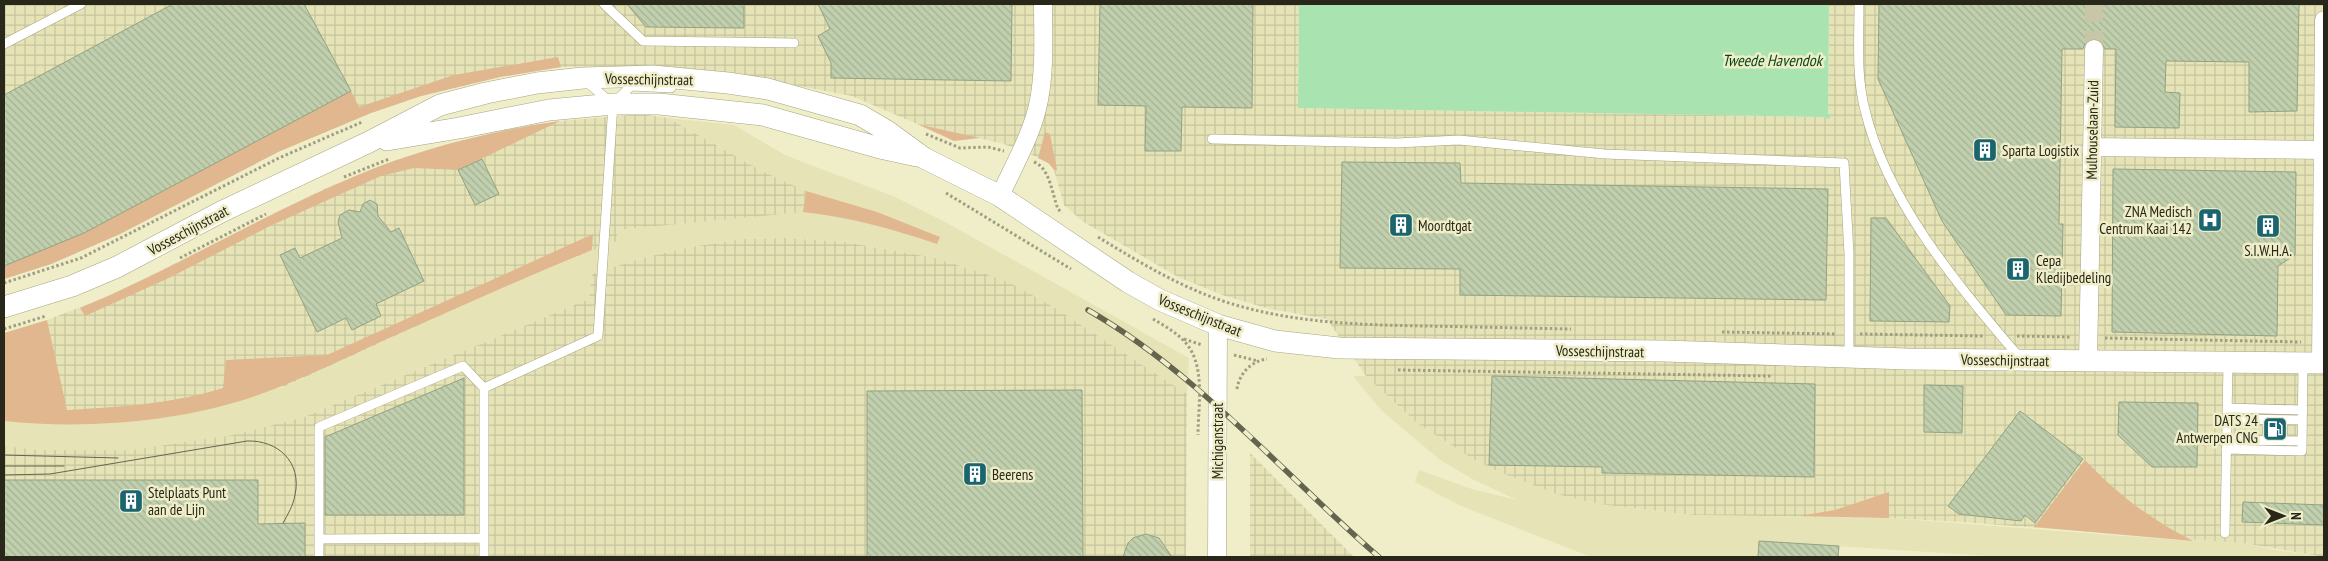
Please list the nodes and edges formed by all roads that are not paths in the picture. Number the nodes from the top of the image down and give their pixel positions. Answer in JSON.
{"nodes":[{"id":1,"x":81,"y":4,"type":"edge"},
{"id":2,"x":604,"y":4,"type":"edge"},
{"id":3,"x":1043,"y":4,"type":"edge"},
{"id":4,"x":1859,"y":4,"type":"edge"},
{"id":5,"x":2324,"y":20,"type":"edge"},
{"id":6,"x":4,"y":44,"type":"edge"},
{"id":7,"x":794,"y":44,"type":"dead end"},
{"id":8,"x":2094,"y":49,"type":"tunnel mouth"},
{"id":9,"x":583,"y":78,"type":"junction"},
{"id":10,"x":728,"y":82,"type":"junction"},
{"id":11,"x":613,"y":104,"type":"junction"},
{"id":12,"x":1212,"y":139,"type":"dead end"},
{"id":13,"x":369,"y":142,"type":"junction"},
{"id":14,"x":2092,"y":147,"type":"junction"},
{"id":15,"x":2323,"y":150,"type":"edge"},
{"id":16,"x":924,"y":158,"type":"junction"},
{"id":17,"x":1000,"y":196,"type":"junction"},
{"id":18,"x":2323,"y":278,"type":"edge"},
{"id":19,"x":4,"y":307,"type":"edge"},
{"id":20,"x":1218,"y":325,"type":"junction"},
{"id":21,"x":1849,"y":357,"type":"junction"},
{"id":22,"x":2021,"y":359,"type":"junction"},
{"id":23,"x":2088,"y":361,"type":"junction"},
{"id":24,"x":2228,"y":362,"type":"junction"},
{"id":25,"x":2316,"y":363,"type":"edge"},
{"id":26,"x":484,"y":388,"type":"junction"},
{"id":27,"x":2227,"y":408,"type":"junction"},
{"id":28,"x":2302,"y":410,"type":"junction"},
{"id":29,"x":2226,"y":419,"type":"junction"},
{"id":30,"x":2302,"y":420,"type":"junction"},
{"id":31,"x":2226,"y":445,"type":"junction"},
{"id":32,"x":2225,"y":533,"type":"dead end"},
{"id":33,"x":484,"y":538,"type":"junction"},
{"id":34,"x":319,"y":539,"type":"junction"},
{"id":35,"x":319,"y":557,"type":"edge"},
{"id":36,"x":484,"y":557,"type":"edge"},
{"id":37,"x":1217,"y":557,"type":"edge"}],
"edges":[{"from":1,"to":6,"type":"lane"},
{"from":2,"to":7,"type":"lane"},
{"from":3,"to":17,"type":"street"},
{"from":4,"to":22,"type":"lane"},
{"from":5,"to":15,"type":"street"},
{"from":8,"to":14,"type":"street","name":"Mulhouselaan-Zuid"},
{"from":9,"to":10,"type":"street","name":"Vosseschijnstraat"},
{"from":9,"to":11,"type":"lane"},
{"from":9,"to":13,"type":"street","name":"Vosseschijnstraat"},
{"from":10,"to":11,"type":"lane"},
{"from":10,"to":16,"type":"street","name":"Vosseschijnstraat"},
{"from":11,"to":13,"type":"street","name":"Vosseschijnstraat"},
{"from":11,"to":16,"type":"street","name":"Vosseschijnstraat"},
{"from":11,"to":26,"type":"lane"},
{"from":12,"to":21,"type":"lane"},
{"from":13,"to":19,"type":"street","name":"Vosseschijnstraat"},
{"from":14,"to":15,"type":"street"},
{"from":14,"to":23,"type":"street","name":"Mulhouselaan-Zuid"},
{"from":15,"to":18,"type":"street"},
{"from":16,"to":17,"type":"street","name":"Vosseschijnstraat"},
{"from":17,"to":20,"type":"street","name":"Vosseschijnstraat"},
{"from":18,"to":25,"type":"street"},
{"from":20,"to":21,"type":"street","name":"Vosseschijnstraat"},
{"from":20,"to":37,"type":"street","name":"Michiganstraat"},
{"from":21,"to":22,"type":"street","name":"Vosseschijnstraat"},
{"from":22,"to":23,"type":"street","name":"Vosseschijnstraat"},
{"from":23,"to":24,"type":"street","name":"Vosseschijnstraat"},
{"from":24,"to":25,"type":"street","name":"Vosseschijnstraat"},
{"from":24,"to":27,"type":"lane"},
{"from":25,"to":28,"type":"lane"},
{"from":26,"to":33,"type":"lane"},
{"from":26,"to":34,"type":"lane"},
{"from":27,"to":28,"type":"lane"},
{"from":27,"to":29,"type":"lane"},
{"from":28,"to":30,"type":"lane"},
{"from":29,"to":30,"type":"lane"},
{"from":29,"to":31,"type":"lane"},
{"from":30,"to":31,"type":"lane"},
{"from":31,"to":32,"type":"lane"},
{"from":33,"to":34,"type":"lane"},
{"from":33,"to":36,"type":"lane"},
{"from":34,"to":35,"type":"lane"}]}
